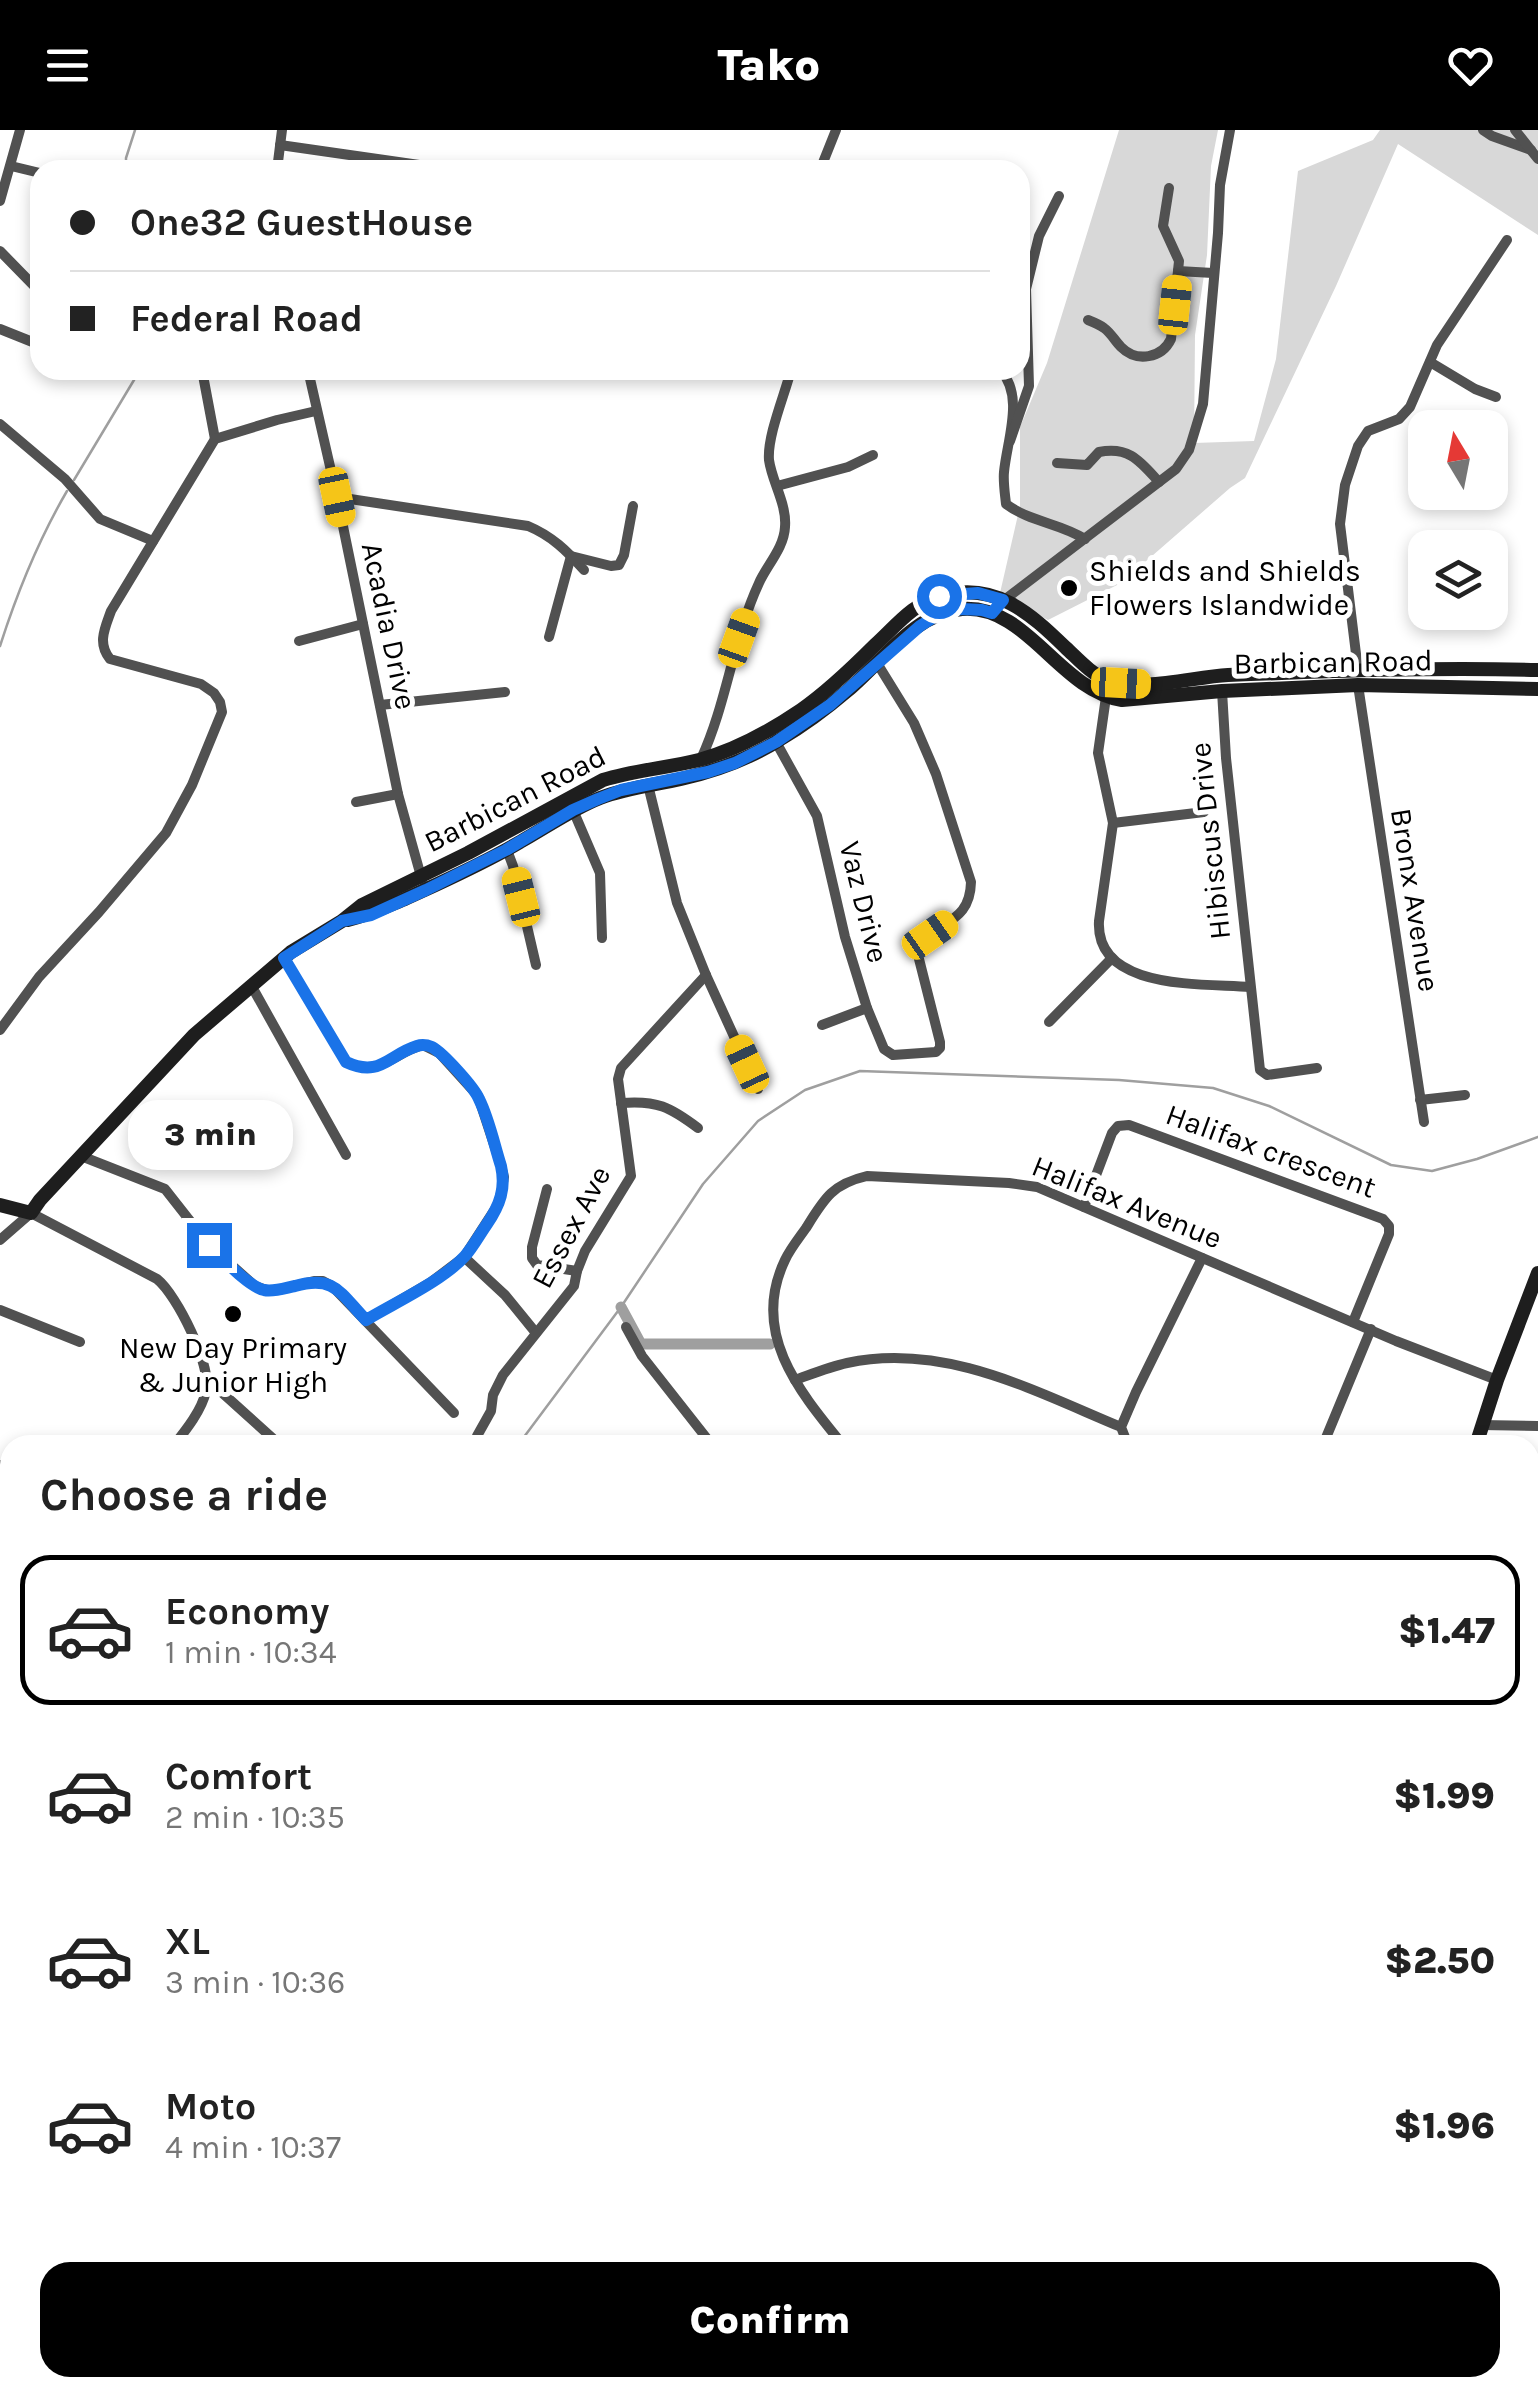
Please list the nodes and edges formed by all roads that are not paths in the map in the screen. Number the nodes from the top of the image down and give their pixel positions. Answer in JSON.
{"nodes":[{"id":1,"x":20,"y":130,"type":"edge"},
{"id":2,"x":282,"y":130,"type":"edge"},
{"id":3,"x":836,"y":130,"type":"edge"},
{"id":4,"x":1230,"y":130,"type":"edge"},
{"id":5,"x":1483,"y":130,"type":"edge"},
{"id":6,"x":1515,"y":130,"type":"edge"},
{"id":7,"x":280,"y":144,"type":"junction"},
{"id":8,"x":1534,"y":154,"type":"edge"},
{"id":9,"x":278,"y":160,"type":"edge"},
{"id":10,"x":387,"y":160,"type":"edge"},
{"id":11,"x":824,"y":160,"type":"edge"},
{"id":12,"x":11,"y":166,"type":"junction"},
{"id":13,"x":30,"y":171,"type":"edge"},
{"id":14,"x":1169,"y":188,"type":"dead end"},
{"id":15,"x":1060,"y":196,"type":"dead end"},
{"id":16,"x":0,"y":201,"type":"edge"},
{"id":17,"x":1508,"y":240,"type":"dead end"},
{"id":18,"x":0,"y":251,"type":"edge"},
{"id":19,"x":1178,"y":271,"type":"junction"},
{"id":20,"x":1030,"y":273,"type":"edge"},
{"id":21,"x":1213,"y":274,"type":"junction"},
{"id":22,"x":30,"y":282,"type":"edge"},
{"id":23,"x":1088,"y":320,"type":"dead end"},
{"id":24,"x":0,"y":329,"type":"edge"},
{"id":25,"x":30,"y":341,"type":"edge"},
{"id":26,"x":1430,"y":362,"type":"junction"},
{"id":27,"x":204,"y":380,"type":"edge"},
{"id":28,"x":310,"y":380,"type":"edge"},
{"id":29,"x":789,"y":380,"type":"edge"},
{"id":30,"x":1008,"y":380,"type":"edge"},
{"id":31,"x":1030,"y":380,"type":"edge"},
{"id":32,"x":1496,"y":397,"type":"dead end"},
{"id":33,"x":316,"y":412,"type":"junction"},
{"id":34,"x":0,"y":424,"type":"edge"},
{"id":35,"x":216,"y":439,"type":"junction"},
{"id":36,"x":1010,"y":440,"type":"junction"},
{"id":37,"x":873,"y":455,"type":"dead end"},
{"id":38,"x":1058,"y":463,"type":"dead end"},
{"id":39,"x":1159,"y":482,"type":"junction"},
{"id":40,"x":777,"y":486,"type":"junction"},
{"id":41,"x":337,"y":497,"type":"junction"},
{"id":42,"x":633,"y":506,"type":"dead end"},
{"id":43,"x":1085,"y":538,"type":"junction"},
{"id":44,"x":153,"y":541,"type":"junction"},
{"id":45,"x":571,"y":556,"type":"junction"},
{"id":46,"x":584,"y":570,"type":"dead end"},
{"id":47,"x":1003,"y":600,"type":"junction"},
{"id":48,"x":992,"y":613,"type":"junction"},
{"id":49,"x":363,"y":624,"type":"junction"},
{"id":50,"x":550,"y":637,"type":"dead end"},
{"id":51,"x":299,"y":642,"type":"dead end"},
{"id":52,"x":877,"y":663,"type":"junction"},
{"id":53,"x":1538,"y":670,"type":"edge"},
{"id":54,"x":1358,"y":678,"type":"junction"},
{"id":55,"x":1538,"y":689,"type":"edge"},
{"id":56,"x":1222,"y":691,"type":"junction"},
{"id":57,"x":504,"y":692,"type":"dead end"},
{"id":58,"x":1106,"y":697,"type":"junction"},
{"id":59,"x":380,"y":705,"type":"junction"},
{"id":60,"x":776,"y":742,"type":"junction"},
{"id":61,"x":700,"y":760,"type":"junction"},
{"id":62,"x":648,"y":785,"type":"junction"},
{"id":63,"x":398,"y":794,"type":"junction"},
{"id":64,"x":356,"y":802,"type":"dead end"},
{"id":65,"x":573,"y":810,"type":"junction"},
{"id":66,"x":1204,"y":812,"type":"dead end"},
{"id":67,"x":1113,"y":823,"type":"junction"},
{"id":68,"x":506,"y":850,"type":"junction"},
{"id":69,"x":423,"y":884,"type":"junction"},
{"id":70,"x":602,"y":938,"type":"dead end"},
{"id":71,"x":284,"y":958,"type":"junction"},
{"id":72,"x":1112,"y":958,"type":"junction"},
{"id":73,"x":536,"y":964,"type":"dead end"},
{"id":74,"x":706,"y":975,"type":"junction"},
{"id":75,"x":250,"y":985,"type":"junction"},
{"id":76,"x":1250,"y":986,"type":"junction"},
{"id":77,"x":867,"y":1008,"type":"junction"},
{"id":78,"x":1049,"y":1022,"type":"dead end"},
{"id":79,"x":822,"y":1025,"type":"dead end"},
{"id":80,"x":0,"y":1030,"type":"edge"},
{"id":81,"x":1316,"y":1068,"type":"dead end"},
{"id":82,"x":758,"y":1088,"type":"dead end"},
{"id":83,"x":1465,"y":1094,"type":"dead end"},
{"id":84,"x":1420,"y":1100,"type":"junction"},
{"id":85,"x":621,"y":1103,"type":"junction"},
{"id":86,"x":1424,"y":1122,"type":"dead end"},
{"id":87,"x":698,"y":1128,"type":"dead end"},
{"id":88,"x":346,"y":1155,"type":"dead end"},
{"id":89,"x":81,"y":1156,"type":"junction"},
{"id":90,"x":547,"y":1189,"type":"dead end"},
{"id":91,"x":0,"y":1205,"type":"edge"},
{"id":92,"x":1084,"y":1206,"type":"junction"},
{"id":93,"x":31,"y":1213,"type":"junction"},
{"id":94,"x":0,"y":1240,"type":"edge"},
{"id":95,"x":464,"y":1257,"type":"junction"},
{"id":96,"x":1202,"y":1258,"type":"junction"},
{"id":97,"x":577,"y":1271,"type":"junction"},
{"id":98,"x":1538,"y":1273,"type":"edge"},
{"id":99,"x":0,"y":1310,"type":"edge"},
{"id":100,"x":366,"y":1320,"type":"junction"},
{"id":101,"x":1353,"y":1322,"type":"junction"},
{"id":102,"x":626,"y":1327,"type":"dead end"},
{"id":103,"x":1371,"y":1329,"type":"junction"},
{"id":104,"x":536,"y":1333,"type":"junction"},
{"id":105,"x":80,"y":1342,"type":"dead end"},
{"id":106,"x":208,"y":1380,"type":"junction"},
{"id":107,"x":796,"y":1380,"type":"junction"},
{"id":108,"x":1497,"y":1380,"type":"junction"},
{"id":109,"x":454,"y":1413,"type":"dead end"},
{"id":110,"x":1481,"y":1425,"type":"junction"},
{"id":111,"x":1538,"y":1426,"type":"edge"},
{"id":112,"x":1121,"y":1427,"type":"junction"},
{"id":113,"x":181,"y":1435,"type":"edge"},
{"id":114,"x":269,"y":1435,"type":"edge"},
{"id":115,"x":478,"y":1435,"type":"edge"},
{"id":116,"x":704,"y":1435,"type":"edge"},
{"id":117,"x":835,"y":1435,"type":"edge"},
{"id":118,"x":1124,"y":1435,"type":"edge"},
{"id":119,"x":1327,"y":1435,"type":"edge"},
{"id":120,"x":1478,"y":1435,"type":"edge"}],
"edges":[{"from":1,"to":12,"type":"street"},
{"from":2,"to":7,"type":"street"},
{"from":3,"to":11,"type":"street"},
{"from":4,"to":21,"type":"street"},
{"from":5,"to":8,"type":"street"},
{"from":6,"to":8,"type":"street"},
{"from":7,"to":9,"type":"street"},
{"from":7,"to":10,"type":"street"},
{"from":12,"to":13,"type":"street"},
{"from":12,"to":16,"type":"street"},
{"from":14,"to":19,"type":"street"},
{"from":15,"to":20,"type":"street"},
{"from":17,"to":26,"type":"street","name":"Bronx Avenue"},
{"from":18,"to":22,"type":"street"},
{"from":19,"to":21,"type":"street"},
{"from":19,"to":23,"type":"street"},
{"from":21,"to":39,"type":"street"},
{"from":24,"to":25,"type":"street"},
{"from":26,"to":32,"type":"street"},
{"from":26,"to":54,"type":"street","name":"Bronx Avenue"},
{"from":27,"to":35,"type":"street"},
{"from":28,"to":33,"type":"street","name":"Acadia Drive"},
{"from":29,"to":40,"type":"street"},
{"from":30,"to":36,"type":"street"},
{"from":31,"to":36,"type":"street"},
{"from":33,"to":35,"type":"street"},
{"from":33,"to":41,"type":"street","name":"Acadia Drive"},
{"from":34,"to":44,"type":"street"},
{"from":35,"to":44,"type":"street"},
{"from":36,"to":43,"type":"street"},
{"from":37,"to":40,"type":"street"},
{"from":38,"to":39,"type":"street"},
{"from":39,"to":43,"type":"street"},
{"from":40,"to":61,"type":"street"},
{"from":41,"to":45,"type":"street"},
{"from":41,"to":49,"type":"street","name":"Acadia Drive"},
{"from":42,"to":45,"type":"street"},
{"from":43,"to":47,"type":"street"},
{"from":44,"to":80,"type":"street"},
{"from":45,"to":46,"type":"street"},
{"from":45,"to":50,"type":"street"},
{"from":47,"to":48,"type":"street"},
{"from":47,"to":54,"type":"main road","name":"Barbican Road"},
{"from":47,"to":61,"type":"main road","name":"Barbican Road"},
{"from":48,"to":52,"type":"main road","name":"Barbican Road"},
{"from":48,"to":58,"type":"main road"},
{"from":49,"to":51,"type":"street"},
{"from":49,"to":59,"type":"street","name":"Acadia Drive"},
{"from":52,"to":60,"type":"main road","name":"Barbican Road"},
{"from":52,"to":77,"type":"street","name":"Vaz Drive"},
{"from":53,"to":54,"type":"main road","name":"Barbican Road"},
{"from":54,"to":55,"type":"main road","name":"Barbican Road"},
{"from":54,"to":56,"type":"main road","name":"Barbican Road"},
{"from":54,"to":84,"type":"street","name":"Bronx Avenue"},
{"from":56,"to":58,"type":"main road","name":"Barbican Road"},
{"from":56,"to":76,"type":"street","name":"Hibiscus Drive"},
{"from":57,"to":59,"type":"street"},
{"from":58,"to":67,"type":"street"},
{"from":59,"to":63,"type":"street","name":"Acadia Drive"},
{"from":60,"to":62,"type":"main road","name":"Barbican Road"},
{"from":60,"to":77,"type":"street","name":"Vaz Drive"},
{"from":61,"to":69,"type":"main road","name":"Barbican Road"},
{"from":62,"to":65,"type":"main road","name":"Barbican Road"},
{"from":62,"to":74,"type":"street"},
{"from":63,"to":64,"type":"street"},
{"from":63,"to":69,"type":"street","name":"Acadia Drive"},
{"from":65,"to":68,"type":"main road","name":"Barbican Road"},
{"from":65,"to":70,"type":"street"},
{"from":66,"to":67,"type":"street"},
{"from":67,"to":72,"type":"street"},
{"from":68,"to":69,"type":"main road","name":"Barbican Road"},
{"from":68,"to":73,"type":"street"},
{"from":69,"to":71,"type":"main road","name":"Barbican Road"},
{"from":71,"to":75,"type":"main road","name":"Barbican Road"},
{"from":71,"to":95,"type":"street"},
{"from":72,"to":76,"type":"street","name":"Hibiscus Drive"},
{"from":72,"to":78,"type":"street"},
{"from":74,"to":82,"type":"street"},
{"from":74,"to":85,"type":"street","name":"Essex Ave"},
{"from":75,"to":88,"type":"street"},
{"from":75,"to":89,"type":"main road","name":"Barbican Road"},
{"from":76,"to":81,"type":"street","name":"Hibiscus Drive"},
{"from":77,"to":79,"type":"street"},
{"from":83,"to":84,"type":"street"},
{"from":84,"to":86,"type":"street","name":"Bronx Avenue"},
{"from":85,"to":87,"type":"street"},
{"from":85,"to":97,"type":"street","name":"Essex Ave"},
{"from":89,"to":93,"type":"main road","name":"Barbican Road"},
{"from":89,"to":100,"type":"street"},
{"from":90,"to":97,"type":"street"},
{"from":91,"to":93,"type":"main road"},
{"from":92,"to":96,"type":"street","name":"Halifax Avenue"},
{"from":92,"to":101,"type":"street","name":"Halifax crescent"},
{"from":92,"to":107,"type":"street","name":"Halifax Avenue"},
{"from":93,"to":94,"type":"street"},
{"from":93,"to":106,"type":"street"},
{"from":95,"to":100,"type":"street"},
{"from":95,"to":104,"type":"street"},
{"from":96,"to":101,"type":"street","name":"Halifax Avenue"},
{"from":96,"to":112,"type":"street"},
{"from":97,"to":104,"type":"street","name":"Essex Ave"},
{"from":98,"to":108,"type":"main road"},
{"from":99,"to":105,"type":"street"},
{"from":100,"to":109,"type":"street"},
{"from":101,"to":103,"type":"street","name":"Halifax Avenue"},
{"from":102,"to":116,"type":"street"},
{"from":103,"to":108,"type":"street","name":"Halifax Avenue"},
{"from":103,"to":119,"type":"street"},
{"from":104,"to":115,"type":"street","name":"Essex Ave"},
{"from":106,"to":113,"type":"street"},
{"from":106,"to":114,"type":"street"},
{"from":107,"to":112,"type":"street"},
{"from":107,"to":117,"type":"street","name":"Halifax Avenue"},
{"from":108,"to":110,"type":"main road"},
{"from":110,"to":111,"type":"street"},
{"from":110,"to":120,"type":"main road"},
{"from":112,"to":118,"type":"street"}]}
